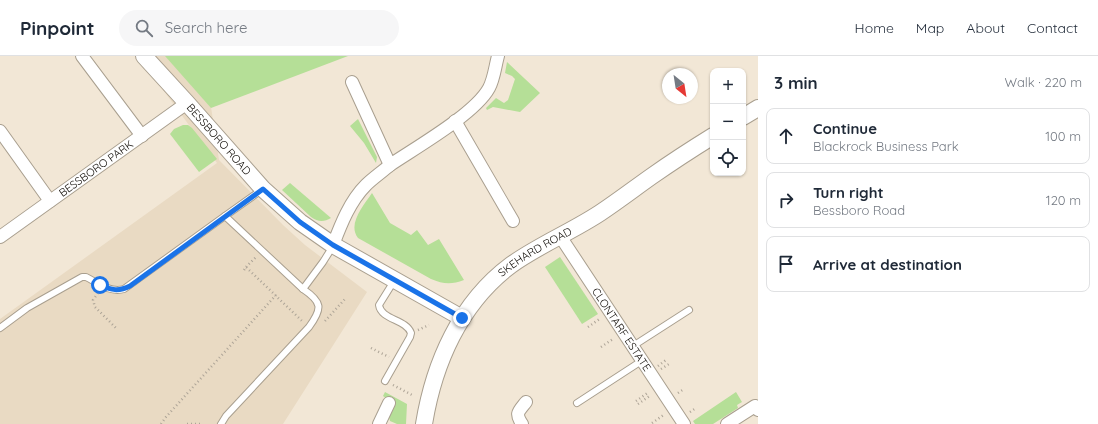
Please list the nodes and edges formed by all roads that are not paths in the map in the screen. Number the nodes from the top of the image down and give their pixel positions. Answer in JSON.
{"nodes":[{"id":1,"x":82,"y":56,"type":"edge"},
{"id":2,"x":144,"y":56,"type":"edge"},
{"id":3,"x":498,"y":56,"type":"edge"},
{"id":4,"x":352,"y":82,"type":"dead end"},
{"id":5,"x":187,"y":103,"type":"junction"},
{"id":6,"x":758,"y":108,"type":"edge"},
{"id":7,"x":746,"y":115,"type":"edge"},
{"id":8,"x":455,"y":121,"type":"junction"},
{"id":9,"x":0,"y":131,"type":"edge"},
{"id":10,"x":142,"y":136,"type":"junction"},
{"id":11,"x":710,"y":138,"type":"edge"},
{"id":12,"x":390,"y":165,"type":"junction"},
{"id":13,"x":263,"y":189,"type":"junction"},
{"id":14,"x":50,"y":201,"type":"junction"},
{"id":15,"x":225,"y":216,"type":"junction"},
{"id":16,"x":513,"y":221,"type":"dead end"},
{"id":17,"x":560,"y":236,"type":"junction"},
{"id":18,"x":0,"y":237,"type":"edge"},
{"id":19,"x":333,"y":245,"type":"junction"},
{"id":20,"x":395,"y":279,"type":"junction"},
{"id":21,"x":303,"y":289,"type":"junction"},
{"id":22,"x":689,"y":310,"type":"dead end"},
{"id":23,"x":462,"y":318,"type":"junction"},
{"id":24,"x":0,"y":328,"type":"edge"},
{"id":25,"x":633,"y":346,"type":"junction"},
{"id":26,"x":643,"y":360,"type":"junction"},
{"id":27,"x":385,"y":381,"type":"road end"},
{"id":28,"x":526,"y":402,"type":"dead end"},
{"id":29,"x":389,"y":403,"type":"dead end"},
{"id":30,"x":577,"y":403,"type":"dead end"},
{"id":31,"x":758,"y":410,"type":"edge"},
{"id":32,"x":221,"y":424,"type":"edge"},
{"id":33,"x":379,"y":424,"type":"edge"},
{"id":34,"x":424,"y":424,"type":"edge"},
{"id":35,"x":522,"y":424,"type":"edge"},
{"id":36,"x":684,"y":424,"type":"edge"},
{"id":37,"x":727,"y":424,"type":"edge"}],
"edges":[{"from":1,"to":10,"type":"street","name":"BESSBORO PARK"},
{"from":2,"to":5,"type":"main road","name":"BESSBORO ROAD"},
{"from":3,"to":8,"type":"street"},
{"from":4,"to":12,"type":"street"},
{"from":5,"to":10,"type":"street","name":"BESSBORO PARK"},
{"from":5,"to":13,"type":"main road","name":"BESSBORO ROAD"},
{"from":6,"to":7,"type":"main road"},
{"from":8,"to":12,"type":"street"},
{"from":8,"to":16,"type":"street"},
{"from":9,"to":14,"type":"street","name":"BESSBORO PARK"},
{"from":10,"to":14,"type":"street","name":"BESSBORO PARK"},
{"from":11,"to":17,"type":"main road","name":"SKEHARD ROAD"},
{"from":12,"to":19,"type":"street"},
{"from":13,"to":15,"type":"lane"},
{"from":13,"to":19,"type":"main road","name":"BESSBORO ROAD"},
{"from":14,"to":18,"type":"street","name":"BESSBORO PARK"},
{"from":15,"to":21,"type":"lane"},
{"from":15,"to":24,"type":"lane"},
{"from":17,"to":23,"type":"main road","name":"SKEHARD ROAD"},
{"from":17,"to":25,"type":"street","name":"CLONTARF ESTATE"},
{"from":19,"to":20,"type":"main road","name":"BESSBORO ROAD"},
{"from":19,"to":21,"type":"lane"},
{"from":20,"to":23,"type":"main road","name":"BESSBORO ROAD"},
{"from":20,"to":27,"type":"lane"},
{"from":21,"to":32,"type":"lane"},
{"from":22,"to":25,"type":"lane"},
{"from":23,"to":34,"type":"main road","name":"SKEHARD ROAD"},
{"from":25,"to":26,"type":"street","name":"CLONTARF ESTATE"},
{"from":26,"to":30,"type":"lane"},
{"from":26,"to":36,"type":"street","name":"CLONTARF ESTATE"},
{"from":28,"to":35,"type":"street"},
{"from":29,"to":33,"type":"street"},
{"from":31,"to":37,"type":"street"}]}
